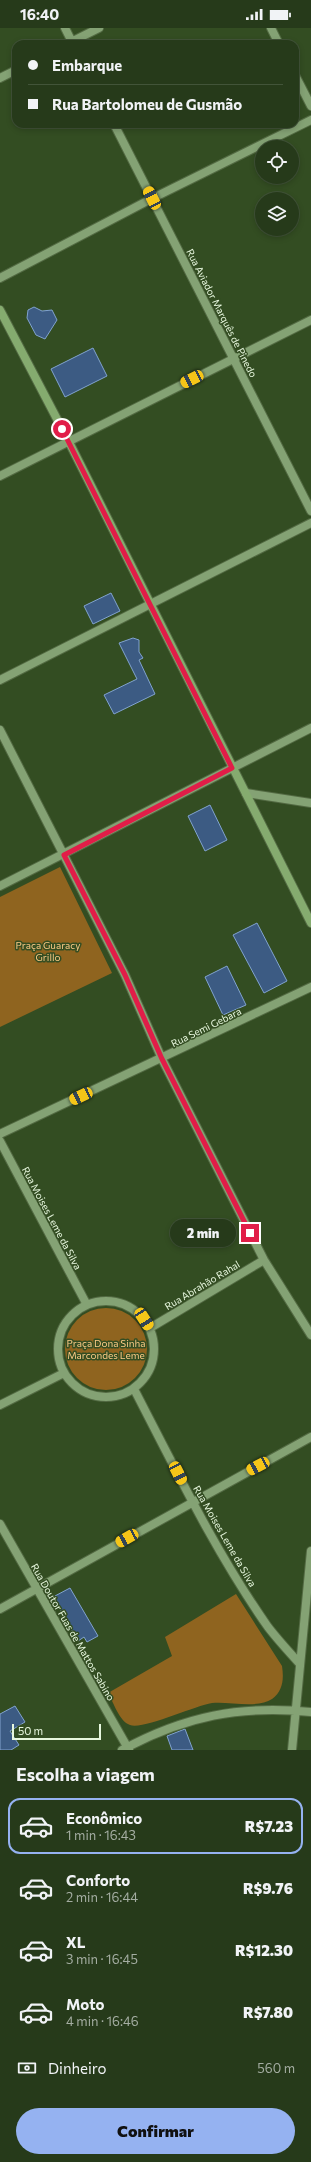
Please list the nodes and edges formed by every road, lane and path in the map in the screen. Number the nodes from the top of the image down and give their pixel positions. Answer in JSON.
{"nodes":[{"id":1,"x":65,"y":28,"type":"edge"},
{"id":2,"x":99,"y":28,"type":"edge"},
{"id":3,"x":271,"y":28,"type":"edge"},
{"id":4,"x":70,"y":40,"type":"edge"},
{"id":5,"x":77,"y":40,"type":"edge"},
{"id":6,"x":277,"y":40,"type":"edge"},
{"id":7,"x":12,"y":72,"type":"edge"},
{"id":8,"x":0,"y":78,"type":"edge"},
{"id":9,"x":299,"y":83,"type":"edge"},
{"id":10,"x":311,"y":106,"type":"edge"},
{"id":11,"x":311,"y":120,"type":"edge"},
{"id":12,"x":299,"y":126,"type":"edge"},
{"id":13,"x":116,"y":128,"type":"edge"},
{"id":14,"x":295,"y":128,"type":"edge"},
{"id":15,"x":152,"y":198,"type":"junction"},
{"id":16,"x":0,"y":278,"type":"edge"},
{"id":17,"x":0,"y":310,"type":"edge"},
{"id":18,"x":311,"y":320,"type":"edge"},
{"id":19,"x":234,"y":358,"type":"junction"},
{"id":20,"x":69,"y":442,"type":"junction"},
{"id":21,"x":0,"y":476,"type":"edge"},
{"id":22,"x":311,"y":511,"type":"edge"},
{"id":23,"x":311,"y":523,"type":"edge"},
{"id":24,"x":150,"y":604,"type":"junction"},
{"id":25,"x":0,"y":680,"type":"edge"},
{"id":26,"x":311,"y":728,"type":"edge"},
{"id":27,"x":0,"y":730,"type":"edge"},
{"id":28,"x":232,"y":768,"type":"junction"},
{"id":29,"x":246,"y":793,"type":"junction"},
{"id":30,"x":311,"y":803,"type":"edge"},
{"id":31,"x":64,"y":855,"type":"junction"},
{"id":32,"x":0,"y":886,"type":"edge"},
{"id":33,"x":311,"y":923,"type":"edge"},
{"id":34,"x":311,"y":987,"type":"edge"},
{"id":35,"x":162,"y":1059,"type":"junction"},
{"id":36,"x":0,"y":1134,"type":"edge"},
{"id":37,"x":0,"y":1141,"type":"edge"},
{"id":38,"x":264,"y":1260,"type":"junction"},
{"id":39,"x":87,"y":1305,"type":"junction"},
{"id":40,"x":300,"y":1318,"type":"junction"},
{"id":41,"x":311,"y":1326,"type":"edge"},
{"id":42,"x":150,"y":1328,"type":"junction"},
{"id":43,"x":311,"y":1335,"type":"edge"},
{"id":44,"x":64,"y":1373,"type":"junction"},
{"id":45,"x":134,"y":1389,"type":"junction"},
{"id":46,"x":0,"y":1405,"type":"edge"},
{"id":47,"x":311,"y":1437,"type":"edge"},
{"id":48,"x":192,"y":1501,"type":"junction"},
{"id":49,"x":0,"y":1524,"type":"edge"},
{"id":50,"x":311,"y":1551,"type":"edge"},
{"id":51,"x":36,"y":1588,"type":"junction"},
{"id":52,"x":0,"y":1609,"type":"edge"},
{"id":53,"x":300,"y":1664,"type":"junction"},
{"id":54,"x":297,"y":1710,"type":"junction"},
{"id":55,"x":311,"y":1712,"type":"edge"},
{"id":56,"x":126,"y":1749,"type":"edge"},
{"id":57,"x":292,"y":1750,"type":"edge"}],
"edges":[{"from":1,"to":4,"type":"street"},
{"from":2,"to":5,"type":"street"},
{"from":3,"to":6,"type":"street"},
{"from":7,"to":8,"type":"street"},
{"from":9,"to":10,"type":"street"},
{"from":11,"to":12,"type":"street"},
{"from":13,"to":15,"type":"street","name":"Rua Aviador Marquês de Pinedo"},
{"from":14,"to":15,"type":"street"},
{"from":15,"to":16,"type":"street"},
{"from":15,"to":19,"type":"street","name":"Rua Aviador Marquês de Pinedo"},
{"from":17,"to":20,"type":"street"},
{"from":18,"to":19,"type":"street"},
{"from":19,"to":20,"type":"street"},
{"from":19,"to":22,"type":"street","name":"Rua Aviador Marquês de Pinedo"},
{"from":20,"to":21,"type":"street"},
{"from":20,"to":24,"type":"street"},
{"from":23,"to":24,"type":"street"},
{"from":24,"to":25,"type":"street"},
{"from":24,"to":28,"type":"street"},
{"from":26,"to":28,"type":"street"},
{"from":27,"to":31,"type":"street"},
{"from":28,"to":29,"type":"street"},
{"from":28,"to":31,"type":"street"},
{"from":29,"to":30,"type":"street"},
{"from":29,"to":33,"type":"street"},
{"from":31,"to":32,"type":"street"},
{"from":31,"to":35,"type":"street"},
{"from":34,"to":35,"type":"street","name":"Rua Semi Gebara"},
{"from":35,"to":36,"type":"street","name":"Rua Semi Gebara"},
{"from":35,"to":38,"type":"street"},
{"from":37,"to":39,"type":"street","name":"Rua Moises Leme da Silva"},
{"from":38,"to":40,"type":"street"},
{"from":38,"to":42,"type":"street","name":"Rua Abrahão Rahal"},
{"from":39,"to":42,"type":"street"},
{"from":39,"to":44,"type":"street"},
{"from":40,"to":41,"type":"street"},
{"from":40,"to":43,"type":"street"},
{"from":42,"to":45,"type":"street"},
{"from":44,"to":45,"type":"street"},
{"from":44,"to":46,"type":"street"},
{"from":45,"to":48,"type":"street","name":"Rua Moises Leme da Silva"},
{"from":47,"to":48,"type":"street"},
{"from":48,"to":51,"type":"street"},
{"from":48,"to":53,"type":"street","name":"Rua Moises Leme da Silva"},
{"from":49,"to":51,"type":"street","name":"Rua Doutor Fuas de Mattos Sabino"},
{"from":50,"to":53,"type":"street"},
{"from":51,"to":52,"type":"street"},
{"from":51,"to":56,"type":"street","name":"Rua Doutor Fuas de Mattos Sabino"},
{"from":53,"to":54,"type":"street"},
{"from":54,"to":55,"type":"street"},
{"from":54,"to":56,"type":"street"},
{"from":54,"to":57,"type":"street"}]}
